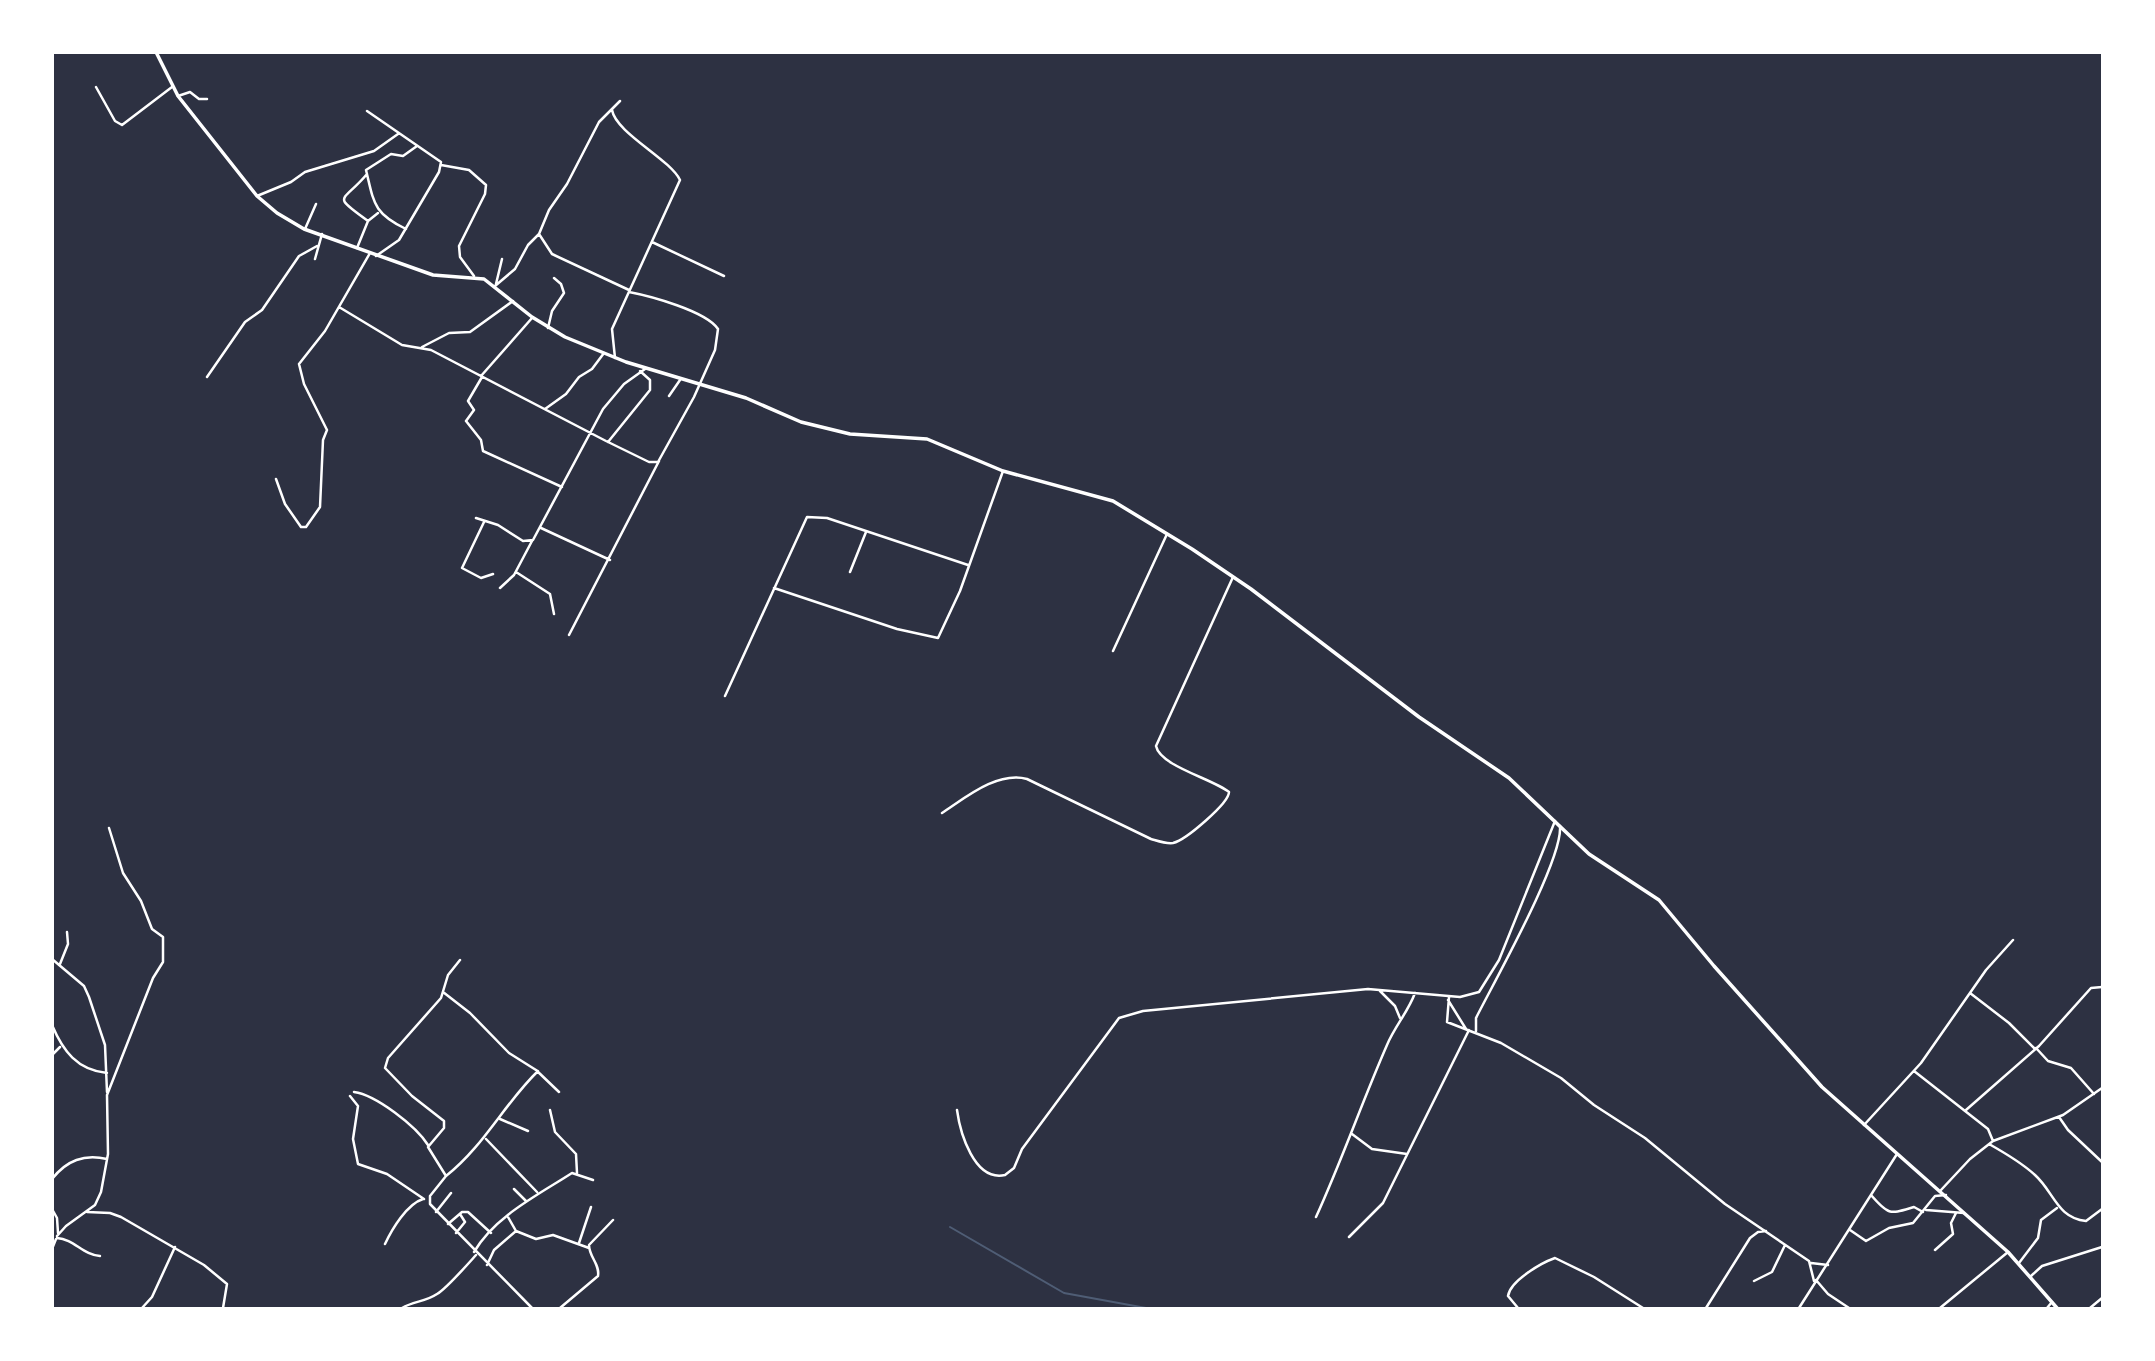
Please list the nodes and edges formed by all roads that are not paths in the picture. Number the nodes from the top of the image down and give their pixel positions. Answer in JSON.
{"nodes":[{"id":1,"x":156,"y":52,"type":"edge"},
{"id":2,"x":173,"y":87,"type":"junction"},
{"id":3,"x":96,"y":88,"type":"dead end"},
{"id":4,"x":178,"y":96,"type":"junction"},
{"id":5,"x":207,"y":99,"type":"dead end"},
{"id":6,"x":620,"y":101,"type":"dead end"},
{"id":7,"x":612,"y":110,"type":"junction"},
{"id":8,"x":367,"y":111,"type":"dead end"},
{"id":9,"x":398,"y":134,"type":"junction"},
{"id":10,"x":417,"y":146,"type":"junction"},
{"id":11,"x":441,"y":165,"type":"junction"},
{"id":12,"x":367,"y":174,"type":"junction"},
{"id":13,"x":257,"y":196,"type":"junction"},
{"id":14,"x":316,"y":204,"type":"dead end"},
{"id":15,"x":379,"y":212,"type":"junction"},
{"id":16,"x":368,"y":221,"type":"junction"},
{"id":17,"x":306,"y":229,"type":"junction"},
{"id":18,"x":406,"y":229,"type":"junction"},
{"id":19,"x":321,"y":234,"type":"junction"},
{"id":20,"x":539,"y":234,"type":"junction"},
{"id":21,"x":653,"y":242,"type":"junction"},
{"id":22,"x":317,"y":246,"type":"junction"},
{"id":23,"x":357,"y":248,"type":"junction"},
{"id":24,"x":370,"y":253,"type":"junction"},
{"id":25,"x":376,"y":256,"type":"junction"},
{"id":26,"x":315,"y":259,"type":"dead end"},
{"id":27,"x":502,"y":259,"type":"dead end"},
{"id":28,"x":474,"y":276,"type":"junction"},
{"id":29,"x":724,"y":276,"type":"dead end"},
{"id":30,"x":554,"y":278,"type":"dead end"},
{"id":31,"x":496,"y":285,"type":"junction"},
{"id":32,"x":629,"y":291,"type":"junction"},
{"id":33,"x":513,"y":300,"type":"junction"},
{"id":34,"x":339,"y":307,"type":"junction"},
{"id":35,"x":532,"y":317,"type":"junction"},
{"id":36,"x":548,"y":328,"type":"junction"},
{"id":37,"x":422,"y":347,"type":"junction"},
{"id":38,"x":604,"y":353,"type":"junction"},
{"id":39,"x":615,"y":358,"type":"junction"},
{"id":40,"x":643,"y":370,"type":"junction"},
{"id":41,"x":207,"y":377,"type":"dead end"},
{"id":42,"x":482,"y":377,"type":"junction"},
{"id":43,"x":680,"y":380,"type":"junction"},
{"id":44,"x":697,"y":385,"type":"junction"},
{"id":45,"x":669,"y":396,"type":"dead end"},
{"id":46,"x":545,"y":409,"type":"junction"},
{"id":47,"x":589,"y":432,"type":"junction"},
{"id":48,"x":608,"y":442,"type":"junction"},
{"id":49,"x":659,"y":461,"type":"junction"},
{"id":50,"x":1003,"y":471,"type":"junction"},
{"id":51,"x":276,"y":479,"type":"dead end"},
{"id":52,"x":562,"y":487,"type":"junction"},
{"id":53,"x":477,"y":518,"type":"dead end"},
{"id":54,"x":484,"y":522,"type":"junction"},
{"id":55,"x":541,"y":528,"type":"junction"},
{"id":56,"x":866,"y":532,"type":"junction"},
{"id":57,"x":1167,"y":534,"type":"junction"},
{"id":58,"x":532,"y":541,"type":"junction"},
{"id":59,"x":610,"y":560,"type":"junction"},
{"id":60,"x":968,"y":565,"type":"junction"},
{"id":61,"x":516,"y":572,"type":"junction"},
{"id":62,"x":850,"y":572,"type":"dead end"},
{"id":63,"x":493,"y":574,"type":"dead end"},
{"id":64,"x":1233,"y":577,"type":"junction"},
{"id":65,"x":500,"y":588,"type":"dead end"},
{"id":66,"x":774,"y":588,"type":"junction"},
{"id":67,"x":554,"y":614,"type":"dead end"},
{"id":68,"x":569,"y":635,"type":"dead end"},
{"id":69,"x":1113,"y":650,"type":"dead end"},
{"id":70,"x":725,"y":696,"type":"dead end"},
{"id":71,"x":942,"y":813,"type":"dead end"},
{"id":72,"x":1555,"y":821,"type":"junction"},
{"id":73,"x":1560,"y":826,"type":"junction"},
{"id":74,"x":109,"y":828,"type":"dead end"},
{"id":75,"x":67,"y":932,"type":"dead end"},
{"id":76,"x":2013,"y":940,"type":"dead end"},
{"id":77,"x":52,"y":959,"type":"edge"},
{"id":78,"x":460,"y":960,"type":"dead end"},
{"id":79,"x":60,"y":964,"type":"junction"},
{"id":80,"x":2102,"y":987,"type":"edge"},
{"id":81,"x":1377,"y":989,"type":"junction"},
{"id":82,"x":443,"y":992,"type":"junction"},
{"id":83,"x":1415,"y":993,"type":"junction"},
{"id":84,"x":1970,"y":993,"type":"junction"},
{"id":85,"x":1449,"y":998,"type":"junction"},
{"id":86,"x":1400,"y":1018,"type":"junction"},
{"id":87,"x":52,"y":1025,"type":"edge"},
{"id":88,"x":1467,"y":1030,"type":"junction"},
{"id":89,"x":1476,"y":1033,"type":"junction"},
{"id":90,"x":61,"y":1047,"type":"junction"},
{"id":91,"x":2035,"y":1049,"type":"junction"},
{"id":92,"x":52,"y":1055,"type":"edge"},
{"id":93,"x":538,"y":1071,"type":"junction"},
{"id":94,"x":1914,"y":1071,"type":"junction"},
{"id":95,"x":107,"y":1073,"type":"junction"},
{"id":96,"x":2102,"y":1088,"type":"edge"},
{"id":97,"x":354,"y":1092,"type":"dead end"},
{"id":98,"x":559,"y":1092,"type":"dead end"},
{"id":99,"x":2095,"y":1094,"type":"junction"},
{"id":100,"x":107,"y":1095,"type":"junction"},
{"id":101,"x":351,"y":1096,"type":"dead end"},
{"id":102,"x":550,"y":1110,"type":"dead end"},
{"id":103,"x":957,"y":1110,"type":"dead end"},
{"id":104,"x":1966,"y":1110,"type":"junction"},
{"id":105,"x":2059,"y":1116,"type":"junction"},
{"id":106,"x":500,"y":1119,"type":"junction"},
{"id":107,"x":1864,"y":1125,"type":"junction"},
{"id":108,"x":528,"y":1131,"type":"dead end"},
{"id":109,"x":1352,"y":1134,"type":"junction"},
{"id":110,"x":485,"y":1139,"type":"junction"},
{"id":111,"x":1993,"y":1141,"type":"junction"},
{"id":112,"x":1989,"y":1144,"type":"junction"},
{"id":113,"x":428,"y":1145,"type":"junction"},
{"id":114,"x":1407,"y":1154,"type":"junction"},
{"id":115,"x":1897,"y":1154,"type":"junction"},
{"id":116,"x":107,"y":1159,"type":"junction"},
{"id":117,"x":2102,"y":1162,"type":"edge"},
{"id":118,"x":577,"y":1173,"type":"junction"},
{"id":119,"x":446,"y":1175,"type":"junction"},
{"id":120,"x":52,"y":1179,"type":"edge"},
{"id":121,"x":593,"y":1180,"type":"dead end"},
{"id":122,"x":514,"y":1189,"type":"dead end"},
{"id":123,"x":1941,"y":1190,"type":"junction"},
{"id":124,"x":537,"y":1192,"type":"junction"},
{"id":125,"x":451,"y":1193,"type":"dead end"},
{"id":126,"x":1871,"y":1195,"type":"junction"},
{"id":127,"x":1946,"y":1195,"type":"junction"},
{"id":128,"x":427,"y":1200,"type":"junction"},
{"id":129,"x":526,"y":1201,"type":"junction"},
{"id":130,"x":591,"y":1207,"type":"dead end"},
{"id":131,"x":2058,"y":1207,"type":"junction"},
{"id":132,"x":52,"y":1209,"type":"edge"},
{"id":133,"x":2102,"y":1209,"type":"edge"},
{"id":134,"x":1924,"y":1211,"type":"junction"},
{"id":135,"x":87,"y":1212,"type":"junction"},
{"id":136,"x":436,"y":1212,"type":"junction"},
{"id":137,"x":460,"y":1213,"type":"junction"},
{"id":138,"x":1955,"y":1213,"type":"junction"},
{"id":139,"x":1964,"y":1213,"type":"junction"},
{"id":140,"x":508,"y":1217,"type":"junction"},
{"id":141,"x":1316,"y":1217,"type":"dead end"},
{"id":142,"x":613,"y":1220,"type":"dead end"},
{"id":143,"x":447,"y":1225,"type":"junction"},
{"id":144,"x":1850,"y":1230,"type":"junction"},
{"id":145,"x":516,"y":1231,"type":"junction"},
{"id":146,"x":1766,"y":1231,"type":"junction"},
{"id":147,"x":456,"y":1233,"type":"junction"},
{"id":148,"x":491,"y":1233,"type":"junction"},
{"id":149,"x":57,"y":1237,"type":"junction"},
{"id":150,"x":1349,"y":1237,"type":"dead end"},
{"id":151,"x":579,"y":1243,"type":"junction"},
{"id":152,"x":386,"y":1244,"type":"dead end"},
{"id":153,"x":1785,"y":1245,"type":"junction"},
{"id":154,"x":175,"y":1247,"type":"junction"},
{"id":155,"x":2102,"y":1247,"type":"edge"},
{"id":156,"x":589,"y":1248,"type":"junction"},
{"id":157,"x":52,"y":1250,"type":"edge"},
{"id":158,"x":1935,"y":1250,"type":"dead end"},
{"id":159,"x":2008,"y":1252,"type":"junction"},
{"id":160,"x":475,"y":1254,"type":"junction"},
{"id":161,"x":100,"y":1256,"type":"dead end"},
{"id":162,"x":1811,"y":1263,"type":"junction"},
{"id":163,"x":2019,"y":1263,"type":"junction"},
{"id":164,"x":487,"y":1265,"type":"junction"},
{"id":165,"x":1828,"y":1265,"type":"junction"},
{"id":166,"x":2031,"y":1276,"type":"junction"},
{"id":167,"x":1815,"y":1280,"type":"junction"},
{"id":168,"x":1754,"y":1282,"type":"dead end"},
{"id":169,"x":2102,"y":1298,"type":"edge"},
{"id":170,"x":2052,"y":1302,"type":"junction"},
{"id":171,"x":142,"y":1308,"type":"edge"},
{"id":172,"x":223,"y":1308,"type":"edge"},
{"id":173,"x":402,"y":1308,"type":"edge"},
{"id":174,"x":532,"y":1308,"type":"edge"},
{"id":175,"x":560,"y":1308,"type":"edge"},
{"id":176,"x":1518,"y":1308,"type":"edge"},
{"id":177,"x":1643,"y":1308,"type":"edge"},
{"id":178,"x":1706,"y":1308,"type":"edge"},
{"id":179,"x":1799,"y":1308,"type":"edge"},
{"id":180,"x":1849,"y":1308,"type":"edge"},
{"id":181,"x":1940,"y":1308,"type":"edge"},
{"id":182,"x":2047,"y":1308,"type":"edge"},
{"id":183,"x":2057,"y":1308,"type":"edge"},
{"id":184,"x":2090,"y":1308,"type":"edge"}],
"edges":[{"from":1,"to":2,"type":"main road"},
{"from":2,"to":3,"type":"street"},
{"from":2,"to":4,"type":"main road"},
{"from":4,"to":5,"type":"street"},
{"from":4,"to":13,"type":"main road"},
{"from":6,"to":7,"type":"street"},
{"from":7,"to":20,"type":"street"},
{"from":7,"to":21,"type":"street"},
{"from":8,"to":9,"type":"street"},
{"from":9,"to":10,"type":"street"},
{"from":9,"to":13,"type":"street"},
{"from":10,"to":11,"type":"street"},
{"from":10,"to":12,"type":"street"},
{"from":11,"to":18,"type":"street"},
{"from":11,"to":28,"type":"street"},
{"from":12,"to":15,"type":"street"},
{"from":12,"to":16,"type":"street"},
{"from":13,"to":17,"type":"main road"},
{"from":14,"to":17,"type":"street"},
{"from":15,"to":16,"type":"street"},
{"from":15,"to":18,"type":"street"},
{"from":16,"to":23,"type":"street"},
{"from":17,"to":19,"type":"main road"},
{"from":18,"to":25,"type":"street"},
{"from":19,"to":22,"type":"street"},
{"from":19,"to":23,"type":"main road"},
{"from":20,"to":31,"type":"street"},
{"from":20,"to":32,"type":"street"},
{"from":21,"to":29,"type":"street"},
{"from":21,"to":32,"type":"street"},
{"from":22,"to":26,"type":"street"},
{"from":22,"to":41,"type":"street"},
{"from":23,"to":24,"type":"main road"},
{"from":24,"to":25,"type":"main road"},
{"from":24,"to":34,"type":"street"},
{"from":25,"to":28,"type":"main road"},
{"from":27,"to":31,"type":"street"},
{"from":28,"to":31,"type":"main road"},
{"from":30,"to":36,"type":"street"},
{"from":31,"to":33,"type":"main road"},
{"from":32,"to":39,"type":"street"},
{"from":32,"to":44,"type":"street"},
{"from":33,"to":35,"type":"main road"},
{"from":33,"to":37,"type":"street"},
{"from":34,"to":37,"type":"street"},
{"from":34,"to":51,"type":"street"},
{"from":35,"to":36,"type":"main road"},
{"from":35,"to":42,"type":"street"},
{"from":36,"to":38,"type":"main road"},
{"from":37,"to":42,"type":"street"},
{"from":38,"to":39,"type":"main road"},
{"from":38,"to":46,"type":"street"},
{"from":39,"to":40,"type":"main road"},
{"from":40,"to":43,"type":"main road"},
{"from":40,"to":47,"type":"street"},
{"from":40,"to":48,"type":"street"},
{"from":42,"to":46,"type":"street"},
{"from":42,"to":52,"type":"street"},
{"from":43,"to":44,"type":"main road"},
{"from":43,"to":45,"type":"street"},
{"from":44,"to":49,"type":"street"},
{"from":44,"to":50,"type":"main road"},
{"from":46,"to":47,"type":"street"},
{"from":47,"to":48,"type":"street"},
{"from":47,"to":52,"type":"street"},
{"from":48,"to":49,"type":"street"},
{"from":49,"to":59,"type":"street"},
{"from":50,"to":57,"type":"main road"},
{"from":50,"to":60,"type":"street"},
{"from":52,"to":55,"type":"street"},
{"from":53,"to":54,"type":"street"},
{"from":54,"to":58,"type":"street"},
{"from":54,"to":63,"type":"street"},
{"from":55,"to":58,"type":"street"},
{"from":55,"to":59,"type":"street"},
{"from":56,"to":60,"type":"street"},
{"from":56,"to":62,"type":"street"},
{"from":56,"to":66,"type":"street"},
{"from":57,"to":64,"type":"main road"},
{"from":57,"to":69,"type":"street"},
{"from":58,"to":61,"type":"street"},
{"from":59,"to":68,"type":"street"},
{"from":60,"to":66,"type":"street"},
{"from":61,"to":65,"type":"street"},
{"from":61,"to":67,"type":"street"},
{"from":64,"to":71,"type":"street"},
{"from":64,"to":72,"type":"main road"},
{"from":66,"to":70,"type":"street"},
{"from":72,"to":73,"type":"main road"},
{"from":72,"to":85,"type":"street"},
{"from":73,"to":89,"type":"street"},
{"from":73,"to":107,"type":"main road"},
{"from":74,"to":100,"type":"street"},
{"from":75,"to":79,"type":"street"},
{"from":76,"to":84,"type":"street"},
{"from":77,"to":79,"type":"street"},
{"from":78,"to":82,"type":"street"},
{"from":79,"to":95,"type":"street"},
{"from":80,"to":91,"type":"street"},
{"from":81,"to":83,"type":"street"},
{"from":81,"to":86,"type":"street"},
{"from":81,"to":103,"type":"street"},
{"from":82,"to":93,"type":"street"},
{"from":82,"to":113,"type":"street"},
{"from":83,"to":85,"type":"street"},
{"from":83,"to":86,"type":"street"},
{"from":84,"to":91,"type":"street"},
{"from":84,"to":94,"type":"street"},
{"from":85,"to":88,"type":"street"},
{"from":85,"to":88,"type":"street"},
{"from":86,"to":109,"type":"street"},
{"from":87,"to":90,"type":"street"},
{"from":88,"to":89,"type":"street"},
{"from":88,"to":114,"type":"street"},
{"from":89,"to":146,"type":"street"},
{"from":90,"to":92,"type":"street"},
{"from":90,"to":95,"type":"street"},
{"from":91,"to":99,"type":"street"},
{"from":91,"to":104,"type":"street"},
{"from":93,"to":98,"type":"street"},
{"from":93,"to":106,"type":"street"},
{"from":94,"to":104,"type":"street"},
{"from":94,"to":107,"type":"street"},
{"from":95,"to":100,"type":"street"},
{"from":96,"to":99,"type":"street"},
{"from":97,"to":113,"type":"street"},
{"from":99,"to":105,"type":"street"},
{"from":100,"to":116,"type":"street"},
{"from":101,"to":128,"type":"street"},
{"from":102,"to":118,"type":"street"},
{"from":104,"to":111,"type":"street"},
{"from":105,"to":111,"type":"street"},
{"from":105,"to":117,"type":"street"},
{"from":106,"to":108,"type":"street"},
{"from":106,"to":110,"type":"street"},
{"from":107,"to":115,"type":"main road"},
{"from":109,"to":114,"type":"street"},
{"from":109,"to":141,"type":"street"},
{"from":110,"to":119,"type":"street"},
{"from":110,"to":124,"type":"street"},
{"from":111,"to":112,"type":"street"},
{"from":112,"to":123,"type":"street"},
{"from":112,"to":131,"type":"street"},
{"from":113,"to":119,"type":"street"},
{"from":114,"to":150,"type":"street"},
{"from":115,"to":123,"type":"main road"},
{"from":115,"to":126,"type":"street"},
{"from":116,"to":120,"type":"street"},
{"from":116,"to":135,"type":"street"},
{"from":118,"to":121,"type":"street"},
{"from":118,"to":124,"type":"street"},
{"from":119,"to":128,"type":"street"},
{"from":122,"to":129,"type":"street"},
{"from":123,"to":127,"type":"main road"},
{"from":124,"to":129,"type":"street"},
{"from":125,"to":136,"type":"street"},
{"from":126,"to":134,"type":"street"},
{"from":126,"to":144,"type":"street"},
{"from":127,"to":134,"type":"street"},
{"from":127,"to":139,"type":"main road"},
{"from":128,"to":136,"type":"street"},
{"from":128,"to":152,"type":"street"},
{"from":129,"to":140,"type":"street"},
{"from":130,"to":151,"type":"street"},
{"from":131,"to":133,"type":"street"},
{"from":131,"to":163,"type":"street"},
{"from":132,"to":149,"type":"street"},
{"from":134,"to":138,"type":"street"},
{"from":134,"to":144,"type":"street"},
{"from":135,"to":149,"type":"street"},
{"from":135,"to":154,"type":"street"},
{"from":136,"to":143,"type":"street"},
{"from":137,"to":143,"type":"street"},
{"from":137,"to":147,"type":"street"},
{"from":137,"to":148,"type":"street"},
{"from":138,"to":139,"type":"street"},
{"from":138,"to":158,"type":"street"},
{"from":139,"to":159,"type":"main road"},
{"from":140,"to":145,"type":"street"},
{"from":140,"to":148,"type":"street"},
{"from":142,"to":156,"type":"street"},
{"from":143,"to":147,"type":"street"},
{"from":144,"to":165,"type":"street"},
{"from":145,"to":151,"type":"street"},
{"from":145,"to":164,"type":"street"},
{"from":146,"to":153,"type":"street"},
{"from":146,"to":178,"type":"street"},
{"from":147,"to":160,"type":"street"},
{"from":148,"to":160,"type":"street"},
{"from":149,"to":157,"type":"street"},
{"from":149,"to":161,"type":"street"},
{"from":151,"to":156,"type":"street"},
{"from":153,"to":162,"type":"street"},
{"from":153,"to":168,"type":"street"},
{"from":154,"to":171,"type":"street"},
{"from":154,"to":172,"type":"street"},
{"from":155,"to":166,"type":"street"},
{"from":156,"to":175,"type":"street"},
{"from":159,"to":163,"type":"main road"},
{"from":159,"to":181,"type":"street"},
{"from":160,"to":164,"type":"street"},
{"from":160,"to":173,"type":"street"},
{"from":162,"to":165,"type":"street"},
{"from":162,"to":167,"type":"street"},
{"from":163,"to":166,"type":"main road"},
{"from":164,"to":174,"type":"street"},
{"from":165,"to":167,"type":"street"},
{"from":166,"to":170,"type":"main road"},
{"from":167,"to":179,"type":"street"},
{"from":167,"to":180,"type":"street"},
{"from":169,"to":184,"type":"street"},
{"from":170,"to":182,"type":"street"},
{"from":170,"to":183,"type":"main road"},
{"from":176,"to":177,"type":"street"}]}
